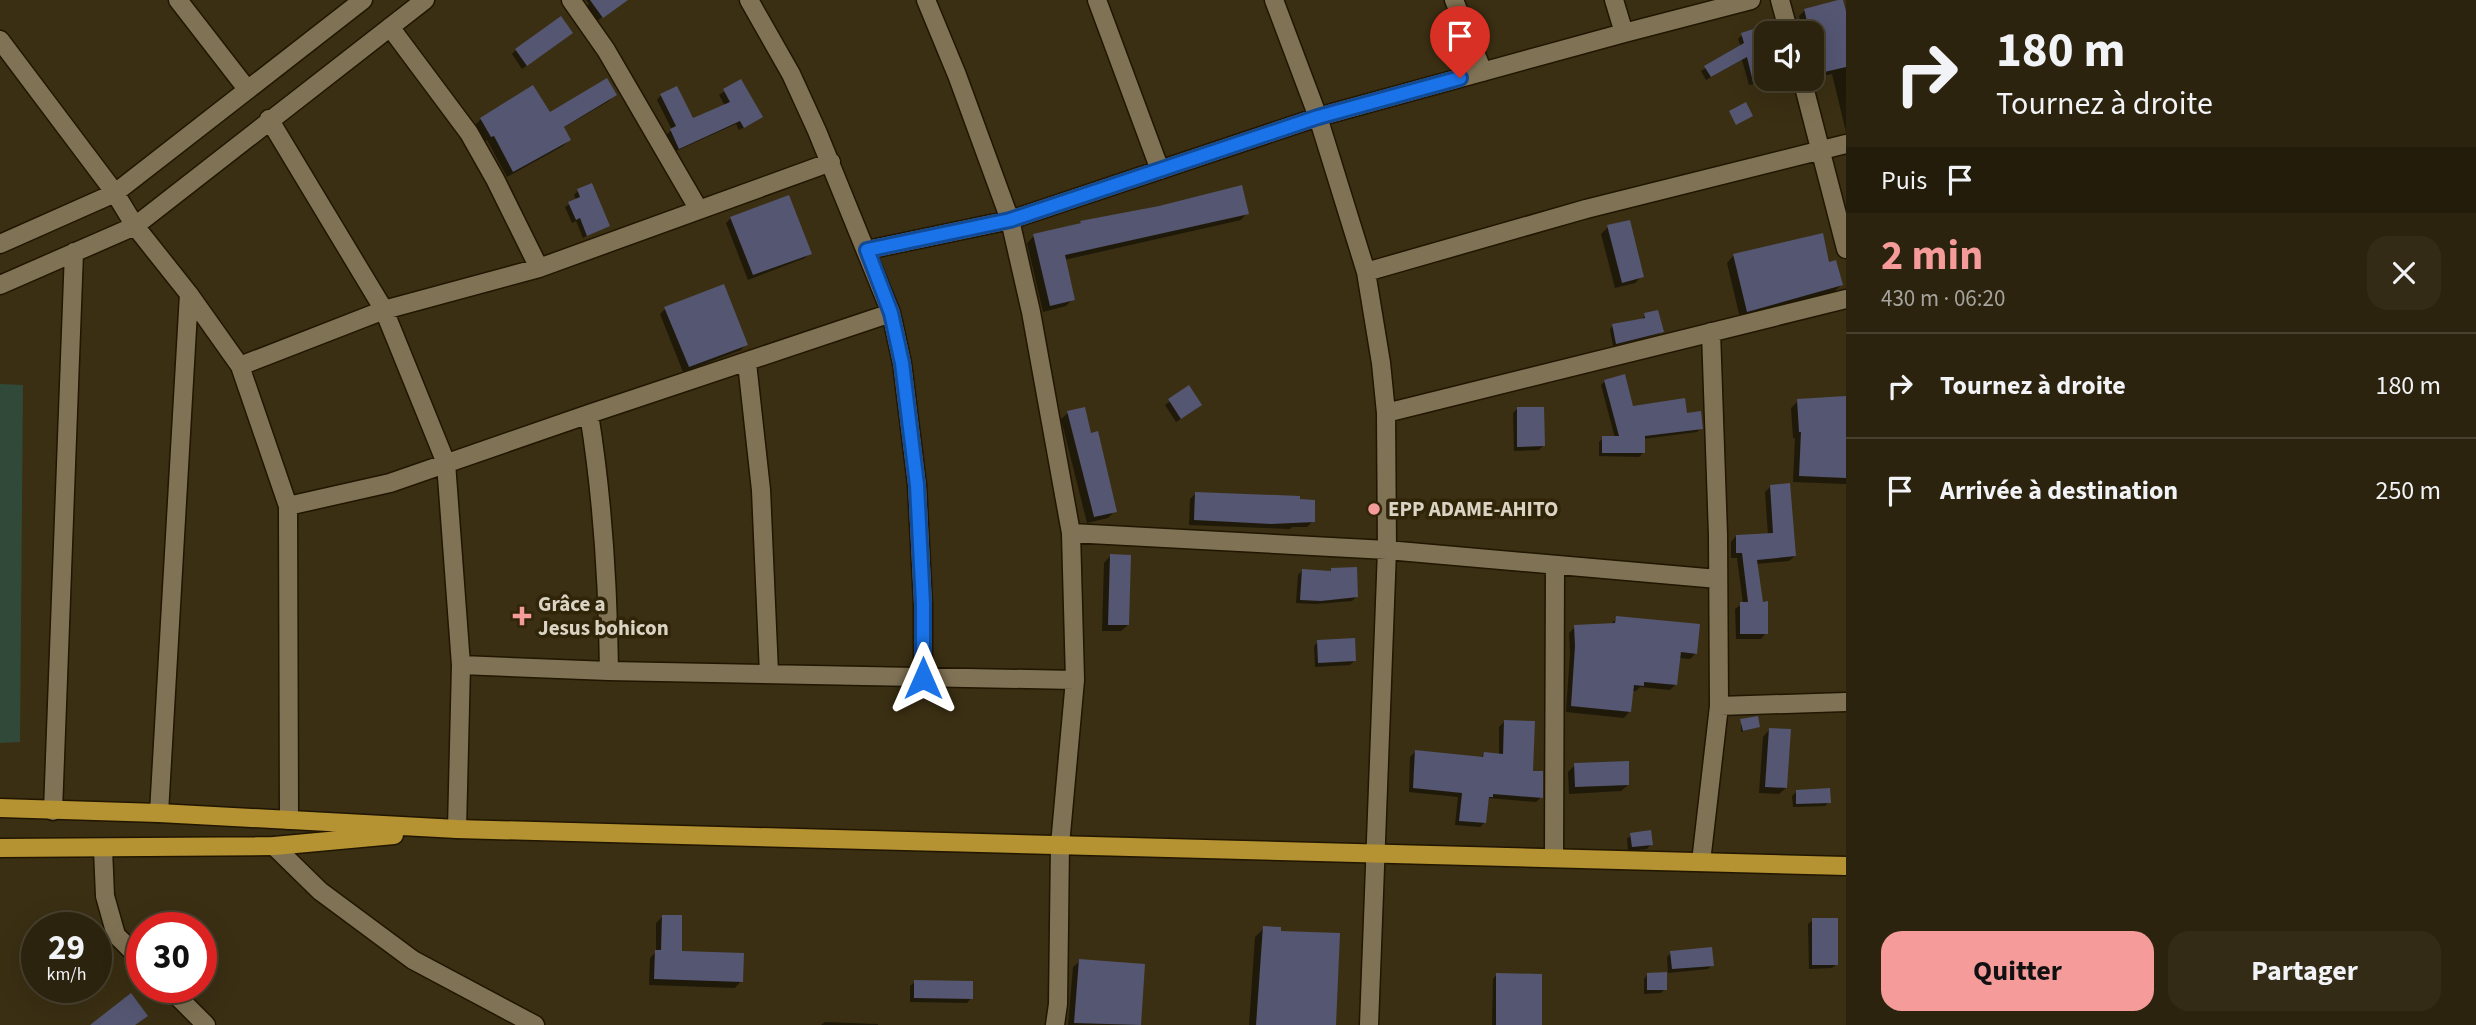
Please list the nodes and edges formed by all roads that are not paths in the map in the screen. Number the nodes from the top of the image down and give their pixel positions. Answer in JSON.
{"nodes":[{"id":1,"x":178,"y":0,"type":"edge"},
{"id":2,"x":363,"y":0,"type":"edge"},
{"id":3,"x":425,"y":0,"type":"edge"},
{"id":4,"x":571,"y":0,"type":"edge"},
{"id":5,"x":749,"y":0,"type":"edge"},
{"id":6,"x":926,"y":0,"type":"edge"},
{"id":7,"x":1097,"y":0,"type":"edge"},
{"id":8,"x":1273,"y":0,"type":"edge"},
{"id":9,"x":1454,"y":0,"type":"edge"},
{"id":10,"x":1614,"y":0,"type":"edge"},
{"id":11,"x":1751,"y":0,"type":"edge"},
{"id":12,"x":1780,"y":0,"type":"edge"},
{"id":13,"x":1786,"y":21,"type":"edge"},
{"id":14,"x":390,"y":27,"type":"junction"},
{"id":15,"x":1625,"y":33,"type":"junction"},
{"id":16,"x":0,"y":40,"type":"edge"},
{"id":17,"x":1483,"y":72,"type":"junction"},
{"id":18,"x":247,"y":89,"type":"junction"},
{"id":19,"x":1805,"y":91,"type":"edge"},
{"id":20,"x":1318,"y":117,"type":"junction"},
{"id":21,"x":270,"y":119,"type":"junction"},
{"id":22,"x":1846,"y":144,"type":"edge"},
{"id":23,"x":1822,"y":150,"type":"junction"},
{"id":24,"x":831,"y":162,"type":"junction"},
{"id":25,"x":1160,"y":170,"type":"junction"},
{"id":26,"x":116,"y":193,"type":"junction"},
{"id":27,"x":699,"y":210,"type":"junction"},
{"id":28,"x":1010,"y":220,"type":"junction"},
{"id":29,"x":135,"y":226,"type":"junction"},
{"id":30,"x":0,"y":244,"type":"edge"},
{"id":31,"x":1846,"y":248,"type":"edge"},
{"id":32,"x":867,"y":250,"type":"junction"},
{"id":33,"x":74,"y":252,"type":"junction"},
{"id":34,"x":539,"y":268,"type":"junction"},
{"id":35,"x":1366,"y":272,"type":"junction"},
{"id":36,"x":0,"y":285,"type":"edge"},
{"id":37,"x":189,"y":294,"type":"junction"},
{"id":38,"x":1846,"y":299,"type":"edge"},
{"id":39,"x":384,"y":310,"type":"junction"},
{"id":40,"x":891,"y":313,"type":"junction"},
{"id":41,"x":1712,"y":332,"type":"junction"},
{"id":42,"x":747,"y":363,"type":"junction"},
{"id":43,"x":240,"y":366,"type":"junction"},
{"id":44,"x":1386,"y":413,"type":"junction"},
{"id":45,"x":589,"y":414,"type":"junction"},
{"id":46,"x":446,"y":463,"type":"junction"},
{"id":47,"x":288,"y":506,"type":"junction"},
{"id":48,"x":1071,"y":533,"type":"junction"},
{"id":49,"x":1387,"y":550,"type":"junction"},
{"id":50,"x":1555,"y":565,"type":"junction"},
{"id":51,"x":1718,"y":579,"type":"junction"},
{"id":52,"x":461,"y":665,"type":"junction"},
{"id":53,"x":609,"y":671,"type":"junction"},
{"id":54,"x":769,"y":673,"type":"junction"},
{"id":55,"x":923,"y":678,"type":"junction"},
{"id":56,"x":1075,"y":680,"type":"junction"},
{"id":57,"x":1846,"y":702,"type":"edge"},
{"id":58,"x":1719,"y":706,"type":"junction"},
{"id":59,"x":0,"y":808,"type":"edge"},
{"id":60,"x":53,"y":811,"type":"junction"},
{"id":61,"x":159,"y":813,"type":"junction"},
{"id":62,"x":289,"y":820,"type":"junction"},
{"id":63,"x":457,"y":829,"type":"junction"},
{"id":64,"x":1060,"y":845,"type":"junction"},
{"id":65,"x":274,"y":846,"type":"junction"},
{"id":66,"x":0,"y":848,"type":"edge"},
{"id":67,"x":103,"y":849,"type":"junction"},
{"id":68,"x":1376,"y":853,"type":"junction"},
{"id":69,"x":1553,"y":858,"type":"junction"},
{"id":70,"x":1701,"y":862,"type":"junction"},
{"id":71,"x":1846,"y":866,"type":"edge"},
{"id":72,"x":126,"y":945,"type":"edge"},
{"id":73,"x":184,"y":1003,"type":"edge"},
{"id":74,"x":206,"y":1025,"type":"edge"},
{"id":75,"x":535,"y":1025,"type":"edge"},
{"id":76,"x":1055,"y":1025,"type":"edge"},
{"id":77,"x":1369,"y":1025,"type":"edge"}],
"edges":[{"from":1,"to":18,"type":"street"},
{"from":2,"to":18,"type":"street"},
{"from":3,"to":14,"type":"street"},
{"from":4,"to":27,"type":"street"},
{"from":5,"to":24,"type":"street"},
{"from":6,"to":28,"type":"street"},
{"from":7,"to":25,"type":"street"},
{"from":8,"to":20,"type":"street"},
{"from":9,"to":17,"type":"street"},
{"from":10,"to":15,"type":"street"},
{"from":11,"to":15,"type":"street"},
{"from":12,"to":13,"type":"street"},
{"from":14,"to":21,"type":"street"},
{"from":14,"to":34,"type":"street"},
{"from":15,"to":17,"type":"street"},
{"from":16,"to":26,"type":"street"},
{"from":17,"to":20,"type":"street"},
{"from":18,"to":26,"type":"street"},
{"from":19,"to":23,"type":"street"},
{"from":20,"to":25,"type":"street"},
{"from":20,"to":35,"type":"street"},
{"from":21,"to":29,"type":"street"},
{"from":21,"to":39,"type":"street"},
{"from":22,"to":23,"type":"street"},
{"from":23,"to":31,"type":"street"},
{"from":23,"to":35,"type":"street"},
{"from":24,"to":27,"type":"street"},
{"from":24,"to":32,"type":"street"},
{"from":25,"to":28,"type":"street"},
{"from":26,"to":29,"type":"street"},
{"from":26,"to":30,"type":"street"},
{"from":27,"to":34,"type":"street"},
{"from":28,"to":32,"type":"street"},
{"from":28,"to":48,"type":"street"},
{"from":29,"to":33,"type":"street"},
{"from":29,"to":37,"type":"street"},
{"from":32,"to":40,"type":"street"},
{"from":33,"to":36,"type":"street"},
{"from":33,"to":60,"type":"street"},
{"from":34,"to":39,"type":"street"},
{"from":35,"to":44,"type":"street"},
{"from":37,"to":43,"type":"street"},
{"from":37,"to":61,"type":"street"},
{"from":38,"to":41,"type":"street"},
{"from":39,"to":43,"type":"street"},
{"from":39,"to":46,"type":"street"},
{"from":40,"to":42,"type":"street"},
{"from":40,"to":55,"type":"street"},
{"from":41,"to":44,"type":"street"},
{"from":41,"to":51,"type":"street"},
{"from":42,"to":45,"type":"street"},
{"from":42,"to":54,"type":"street"},
{"from":43,"to":47,"type":"street"},
{"from":44,"to":49,"type":"street"},
{"from":45,"to":46,"type":"street"},
{"from":45,"to":53,"type":"street"},
{"from":46,"to":47,"type":"street"},
{"from":46,"to":52,"type":"street"},
{"from":47,"to":62,"type":"street"},
{"from":48,"to":49,"type":"street"},
{"from":48,"to":56,"type":"street"},
{"from":49,"to":50,"type":"street"},
{"from":49,"to":68,"type":"street"},
{"from":50,"to":51,"type":"street"},
{"from":50,"to":69,"type":"street"},
{"from":51,"to":58,"type":"street"},
{"from":52,"to":53,"type":"street"},
{"from":52,"to":63,"type":"street"},
{"from":53,"to":54,"type":"street"},
{"from":54,"to":55,"type":"street"},
{"from":55,"to":56,"type":"street"},
{"from":56,"to":64,"type":"street"},
{"from":57,"to":58,"type":"street"},
{"from":58,"to":70,"type":"street"},
{"from":59,"to":60,"type":"main road"},
{"from":60,"to":61,"type":"main road"},
{"from":61,"to":62,"type":"main road"},
{"from":62,"to":63,"type":"main road"},
{"from":63,"to":64,"type":"main road"},
{"from":63,"to":65,"type":"main road"},
{"from":64,"to":68,"type":"main road"},
{"from":64,"to":76,"type":"street"},
{"from":65,"to":67,"type":"main road"},
{"from":65,"to":75,"type":"street"},
{"from":66,"to":67,"type":"main road"},
{"from":67,"to":72,"type":"street"},
{"from":68,"to":69,"type":"main road"},
{"from":68,"to":77,"type":"street"},
{"from":69,"to":70,"type":"main road"},
{"from":70,"to":71,"type":"main road"},
{"from":73,"to":74,"type":"street"}]}
